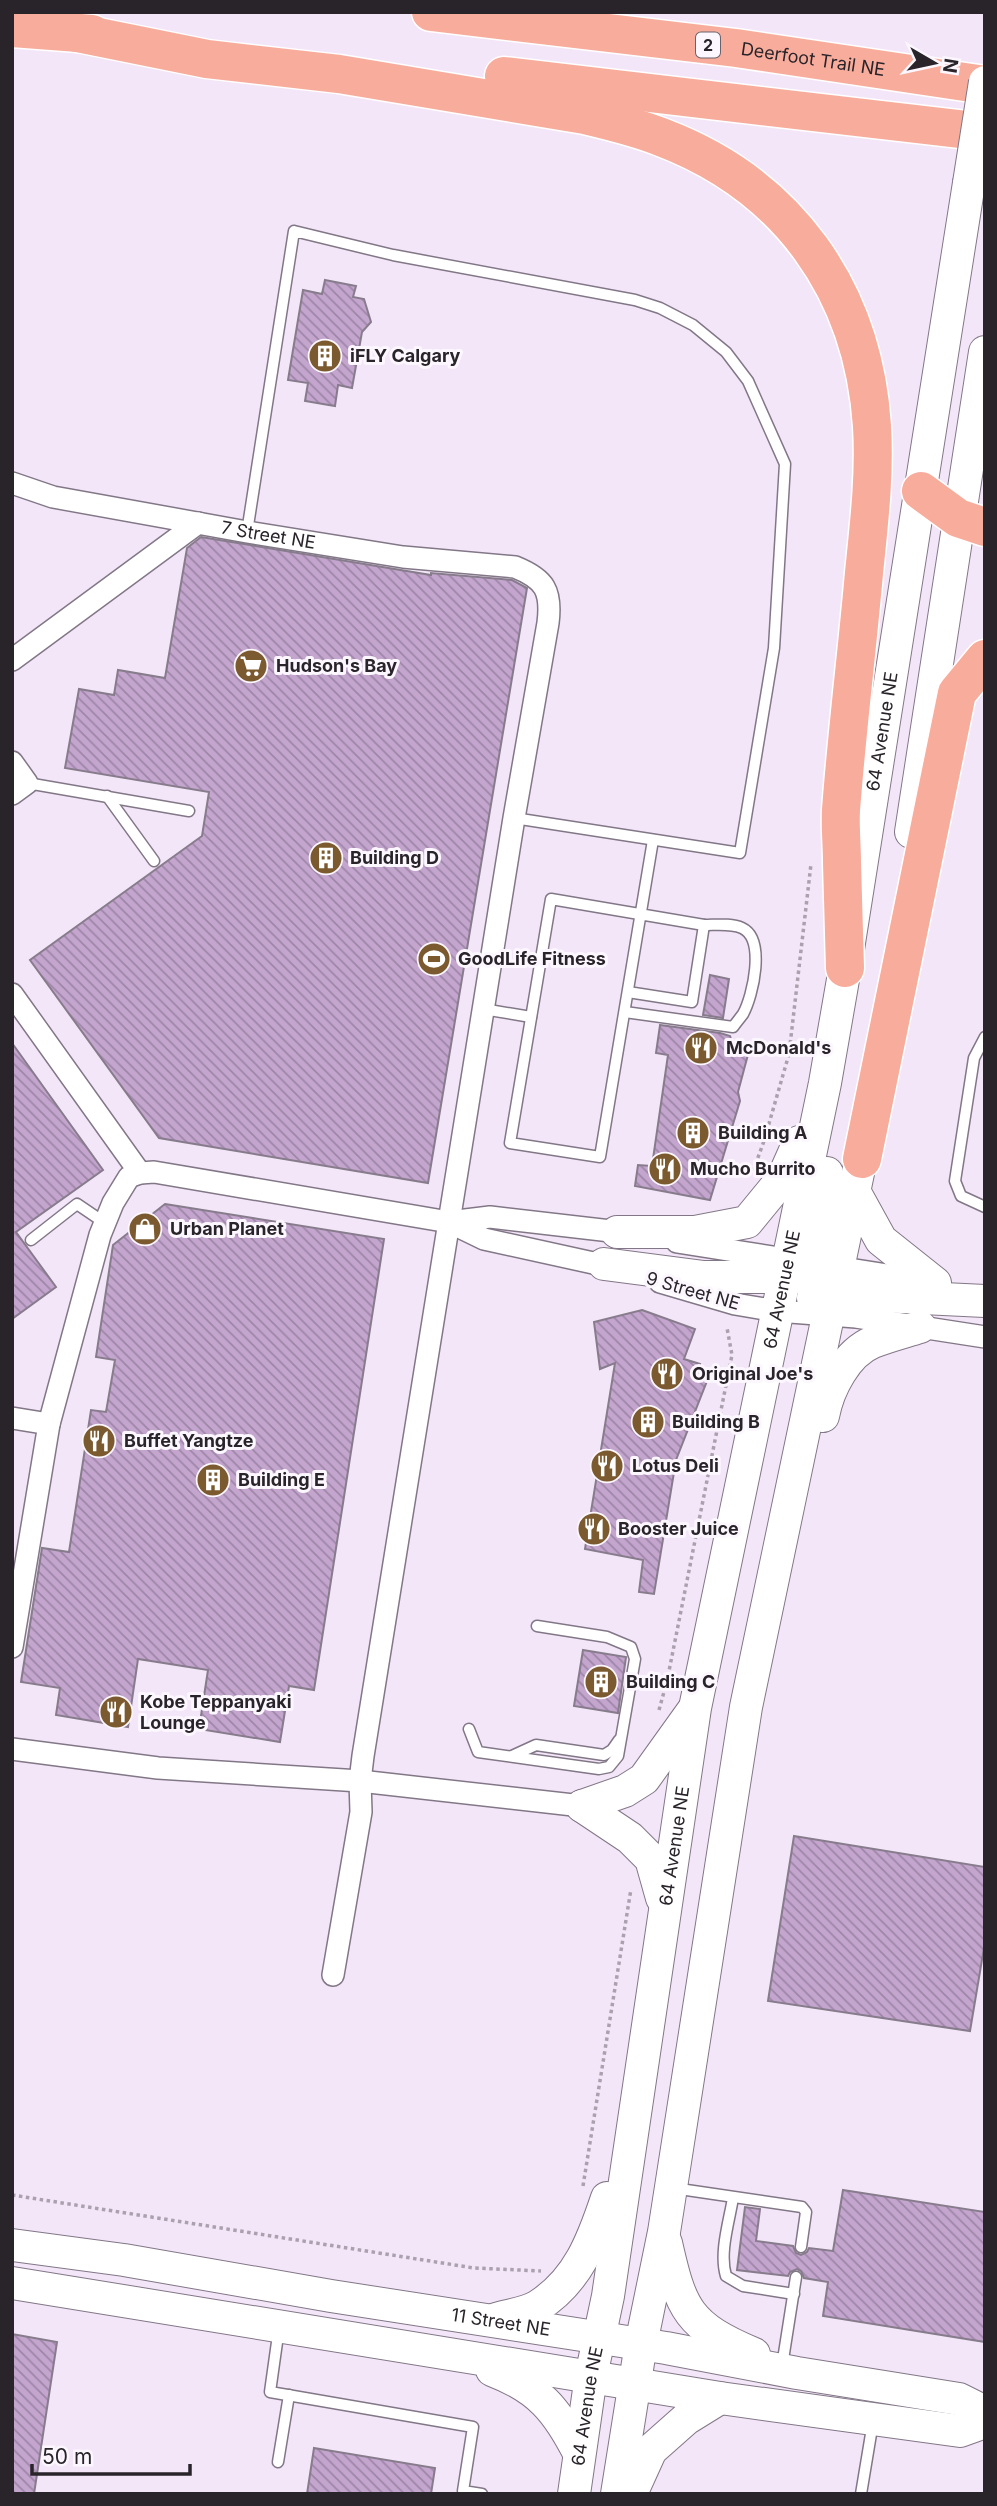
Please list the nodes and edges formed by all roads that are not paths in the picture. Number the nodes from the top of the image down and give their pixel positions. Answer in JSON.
{"nodes":[{"id":1,"x":431,"y":12,"type":"edge"},
{"id":2,"x":12,"y":28,"type":"edge"},
{"id":3,"x":68,"y":31,"type":"junction"},
{"id":4,"x":985,"y":83,"type":"edge"},
{"id":5,"x":985,"y":132,"type":"edge"},
{"id":6,"x":985,"y":352,"type":"edge"},
{"id":7,"x":12,"y":482,"type":"edge"},
{"id":8,"x":921,"y":491,"type":"junction"},
{"id":9,"x":198,"y":523,"type":"junction"},
{"id":10,"x":972,"y":523,"type":"edge"},
{"id":11,"x":247,"y":532,"type":"junction"},
{"id":12,"x":901,"y":614,"type":"junction"},
{"id":13,"x":985,"y":659,"type":"edge"},
{"id":14,"x":12,"y":660,"type":"edge"},
{"id":15,"x":12,"y":762,"type":"edge"},
{"id":16,"x":20,"y":788,"type":"edge"},
{"id":17,"x":107,"y":796,"type":"junction"},
{"id":18,"x":189,"y":811,"type":"dead end"},
{"id":19,"x":514,"y":818,"type":"junction"},
{"id":20,"x":653,"y":840,"type":"junction"},
{"id":21,"x":154,"y":861,"type":"dead end"},
{"id":22,"x":640,"y":915,"type":"junction"},
{"id":23,"x":704,"y":925,"type":"junction"},
{"id":24,"x":845,"y":968,"type":"junction"},
{"id":25,"x":628,"y":992,"type":"junction"},
{"id":26,"x":12,"y":994,"type":"edge"},
{"id":27,"x":483,"y":1009,"type":"junction"},
{"id":28,"x":625,"y":1012,"type":"junction"},
{"id":29,"x":531,"y":1017,"type":"junction"},
{"id":30,"x":985,"y":1037,"type":"edge"},
{"id":31,"x":825,"y":1083,"type":"junction"},
{"id":32,"x":140,"y":1173,"type":"junction"},
{"id":33,"x":858,"y":1175,"type":"junction"},
{"id":34,"x":985,"y":1207,"type":"edge"},
{"id":35,"x":449,"y":1222,"type":"junction"},
{"id":36,"x":105,"y":1223,"type":"junction"},
{"id":37,"x":617,"y":1231,"type":"junction"},
{"id":38,"x":31,"y":1240,"type":"dead end"},
{"id":39,"x":604,"y":1265,"type":"junction"},
{"id":40,"x":814,"y":1282,"type":"junction"},
{"id":41,"x":935,"y":1283,"type":"junction"},
{"id":42,"x":985,"y":1291,"type":"edge"},
{"id":43,"x":985,"y":1301,"type":"edge"},
{"id":44,"x":777,"y":1311,"type":"junction"},
{"id":45,"x":920,"y":1327,"type":"junction"},
{"id":46,"x":985,"y":1337,"type":"edge"},
{"id":47,"x":12,"y":1418,"type":"edge"},
{"id":48,"x":49,"y":1424,"type":"junction"},
{"id":49,"x":537,"y":1626,"type":"dead end"},
{"id":50,"x":763,"y":1632,"type":"junction"},
{"id":51,"x":12,"y":1647,"type":"edge"},
{"id":52,"x":695,"y":1708,"type":"junction"},
{"id":53,"x":469,"y":1729,"type":"dead end"},
{"id":54,"x":12,"y":1749,"type":"edge"},
{"id":55,"x":360,"y":1781,"type":"junction"},
{"id":56,"x":582,"y":1806,"type":"junction"},
{"id":57,"x":665,"y":1910,"type":"junction"},
{"id":58,"x":333,"y":1975,"type":"dead end"},
{"id":59,"x":631,"y":2130,"type":"junction"},
{"id":60,"x":671,"y":2188,"type":"junction"},
{"id":61,"x":733,"y":2198,"type":"junction"},
{"id":62,"x":664,"y":2232,"type":"junction"},
{"id":63,"x":18,"y":2240,"type":"edge"},
{"id":64,"x":801,"y":2247,"type":"dead end"},
{"id":65,"x":796,"y":2277,"type":"dead end"},
{"id":66,"x":12,"y":2283,"type":"edge"},
{"id":67,"x":794,"y":2294,"type":"junction"},
{"id":68,"x":239,"y":2319,"type":"junction"},
{"id":69,"x":491,"y":2320,"type":"junction"},
{"id":70,"x":280,"y":2325,"type":"junction"},
{"id":71,"x":641,"y":2344,"type":"junction"},
{"id":72,"x":450,"y":2353,"type":"junction"},
{"id":73,"x":595,"y":2356,"type":"junction"},
{"id":74,"x":789,"y":2370,"type":"junction"},
{"id":75,"x":635,"y":2383,"type":"junction"},
{"id":76,"x":289,"y":2395,"type":"junction"},
{"id":77,"x":720,"y":2398,"type":"junction"},
{"id":78,"x":985,"y":2412,"type":"edge"},
{"id":79,"x":873,"y":2419,"type":"junction"},
{"id":80,"x":985,"y":2422,"type":"edge"},
{"id":81,"x":579,"y":2453,"type":"junction"},
{"id":82,"x":278,"y":2462,"type":"dead end"},
{"id":83,"x":482,"y":2494,"type":"edge"},
{"id":84,"x":574,"y":2494,"type":"edge"},
{"id":85,"x":617,"y":2494,"type":"edge"},
{"id":86,"x":631,"y":2494,"type":"edge"},
{"id":87,"x":861,"y":2494,"type":"edge"}],
"edges":[{"from":1,"to":4,"type":"highway","name":"Deerfoot Trail NE","number":"2"},
{"from":2,"to":3,"type":"highway"},
{"from":3,"to":5,"type":"highway"},
{"from":3,"to":24,"type":"highway"},
{"from":4,"to":8,"type":"street","name":"64 Avenue NE","bridge":true},
{"from":6,"to":10,"type":"street","name":"64 Avenue NE"},
{"from":7,"to":9,"type":"street","name":"7 Street NE"},
{"from":8,"to":10,"type":"highway"},
{"from":8,"to":12,"type":"street","name":"64 Avenue NE"},
{"from":9,"to":11,"type":"street","name":"7 Street NE"},
{"from":9,"to":14,"type":"street"},
{"from":10,"to":33,"type":"street","name":"64 Avenue NE"},
{"from":11,"to":19,"type":"street","name":"7 Street NE"},
{"from":11,"to":20,"type":"lane"},
{"from":12,"to":24,"type":"street","name":"64 Avenue NE"},
{"from":12,"to":40,"type":"street"},
{"from":13,"to":33,"type":"highway"},
{"from":15,"to":16,"type":"street"},
{"from":16,"to":17,"type":"lane"},
{"from":17,"to":18,"type":"lane"},
{"from":17,"to":21,"type":"lane"},
{"from":19,"to":20,"type":"lane"},
{"from":19,"to":27,"type":"street"},
{"from":20,"to":22,"type":"lane"},
{"from":22,"to":23,"type":"lane"},
{"from":22,"to":25,"type":"lane"},
{"from":22,"to":29,"type":"lane"},
{"from":23,"to":25,"type":"lane"},
{"from":23,"to":28,"type":"lane"},
{"from":24,"to":31,"type":"street","name":"64 Avenue NE"},
{"from":25,"to":28,"type":"lane"},
{"from":26,"to":32,"type":"street"},
{"from":27,"to":29,"type":"lane"},
{"from":27,"to":35,"type":"street"},
{"from":28,"to":29,"type":"lane"},
{"from":30,"to":34,"type":"lane"},
{"from":31,"to":37,"type":"street"},
{"from":31,"to":40,"type":"street","name":"64 Avenue NE"},
{"from":32,"to":35,"type":"street","name":"9 Street NE"},
{"from":32,"to":36,"type":"street"},
{"from":33,"to":40,"type":"street","name":"64 Avenue NE"},
{"from":33,"to":41,"type":"street"},
{"from":35,"to":37,"type":"street","name":"9 Street NE"},
{"from":35,"to":39,"type":"street","name":"9 Street NE"},
{"from":35,"to":55,"type":"street"},
{"from":36,"to":38,"type":"lane"},
{"from":36,"to":48,"type":"street"},
{"from":37,"to":40,"type":"street","name":"9 Street NE"},
{"from":39,"to":40,"type":"street"},
{"from":39,"to":44,"type":"street","name":"9 Street NE"},
{"from":40,"to":41,"type":"street","name":"9 Street NE"},
{"from":40,"to":43,"type":"street"},
{"from":40,"to":44,"type":"street","name":"64 Avenue NE"},
{"from":40,"to":44,"type":"street","name":"9 Street NE"},
{"from":40,"to":45,"type":"street","name":"9 Street NE"},
{"from":40,"to":50,"type":"street","name":"64 Avenue NE"},
{"from":41,"to":42,"type":"street","name":"9 Street NE"},
{"from":44,"to":52,"type":"street","name":"64 Avenue NE"},
{"from":45,"to":46,"type":"street","name":"9 Street NE"},
{"from":45,"to":50,"type":"street"},
{"from":47,"to":48,"type":"street"},
{"from":48,"to":51,"type":"street"},
{"from":49,"to":53,"type":"lane"},
{"from":50,"to":60,"type":"street","name":"64 Avenue NE"},
{"from":52,"to":56,"type":"street"},
{"from":52,"to":57,"type":"street","name":"64 Avenue NE"},
{"from":54,"to":55,"type":"street"},
{"from":55,"to":56,"type":"street"},
{"from":55,"to":58,"type":"street"},
{"from":56,"to":57,"type":"street"},
{"from":57,"to":59,"type":"street","name":"64 Avenue NE"},
{"from":59,"to":69,"type":"street"},
{"from":59,"to":73,"type":"street","name":"64 Avenue NE"},
{"from":60,"to":61,"type":"lane"},
{"from":60,"to":62,"type":"street","name":"64 Avenue NE"},
{"from":61,"to":64,"type":"lane"},
{"from":61,"to":67,"type":"lane"},
{"from":62,"to":71,"type":"street","name":"64 Avenue NE"},
{"from":62,"to":74,"type":"street"},
{"from":63,"to":69,"type":"street","name":"11 Street NE"},
{"from":65,"to":67,"type":"lane"},
{"from":66,"to":68,"type":"street","name":"11 Street NE"},
{"from":67,"to":74,"type":"lane"},
{"from":68,"to":70,"type":"street","name":"11 Street NE"},
{"from":68,"to":73,"type":"street"},
{"from":69,"to":73,"type":"street","name":"11 Street NE"},
{"from":70,"to":72,"type":"street","name":"11 Street NE"},
{"from":70,"to":76,"type":"lane"},
{"from":71,"to":73,"type":"street"},
{"from":71,"to":74,"type":"street"},
{"from":71,"to":75,"type":"street","name":"64 Avenue NE"},
{"from":72,"to":73,"type":"street","name":"11 Street NE"},
{"from":72,"to":81,"type":"street"},
{"from":73,"to":75,"type":"street","name":"11 Street NE"},
{"from":73,"to":81,"type":"street","name":"64 Avenue NE"},
{"from":74,"to":78,"type":"street"},
{"from":75,"to":77,"type":"street","name":"11 Street NE"},
{"from":75,"to":85,"type":"street","name":"64 Avenue NE"},
{"from":76,"to":82,"type":"lane"},
{"from":76,"to":83,"type":"lane"},
{"from":77,"to":79,"type":"street","name":"11 Street NE"},
{"from":77,"to":86,"type":"street"},
{"from":79,"to":80,"type":"street","name":"11 Street NE"},
{"from":79,"to":87,"type":"lane"},
{"from":81,"to":84,"type":"street","name":"64 Avenue NE"}]}
